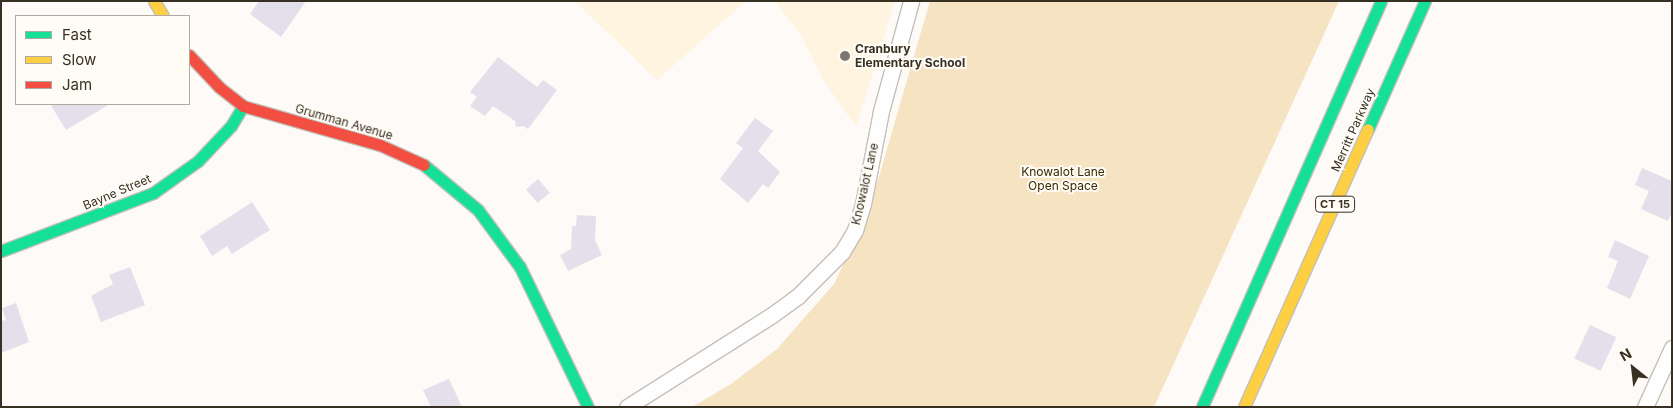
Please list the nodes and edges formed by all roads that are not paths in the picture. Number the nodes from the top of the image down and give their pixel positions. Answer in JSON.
{"nodes":[{"id":1,"x":154,"y":1,"type":"edge"},
{"id":2,"x":910,"y":1,"type":"edge"},
{"id":3,"x":1381,"y":1,"type":"edge"},
{"id":4,"x":1425,"y":1,"type":"edge"},
{"id":5,"x":162,"y":15,"type":"edge"},
{"id":6,"x":190,"y":56,"type":"edge"},
{"id":7,"x":243,"y":106,"type":"junction"},
{"id":8,"x":1,"y":251,"type":"edge"},
{"id":9,"x":1672,"y":348,"type":"edge"},
{"id":10,"x":588,"y":407,"type":"edge"},
{"id":11,"x":627,"y":407,"type":"edge"},
{"id":12,"x":1202,"y":407,"type":"edge"},
{"id":13,"x":1244,"y":407,"type":"edge"},
{"id":14,"x":1646,"y":407,"type":"edge"}],
"edges":[{"from":1,"to":5,"type":"main road"},
{"from":2,"to":11,"type":"street","name":"Knowalot Lane"},
{"from":3,"to":12,"type":"main road","number":"CT 15"},
{"from":4,"to":13,"type":"main road","name":"Merritt Parkway","number":"CT 15"},
{"from":6,"to":7,"type":"main road","name":"Grumman Avenue"},
{"from":7,"to":8,"type":"main road","name":"Bayne Street"},
{"from":7,"to":10,"type":"main road","name":"Grumman Avenue"},
{"from":9,"to":14,"type":"street"}]}
